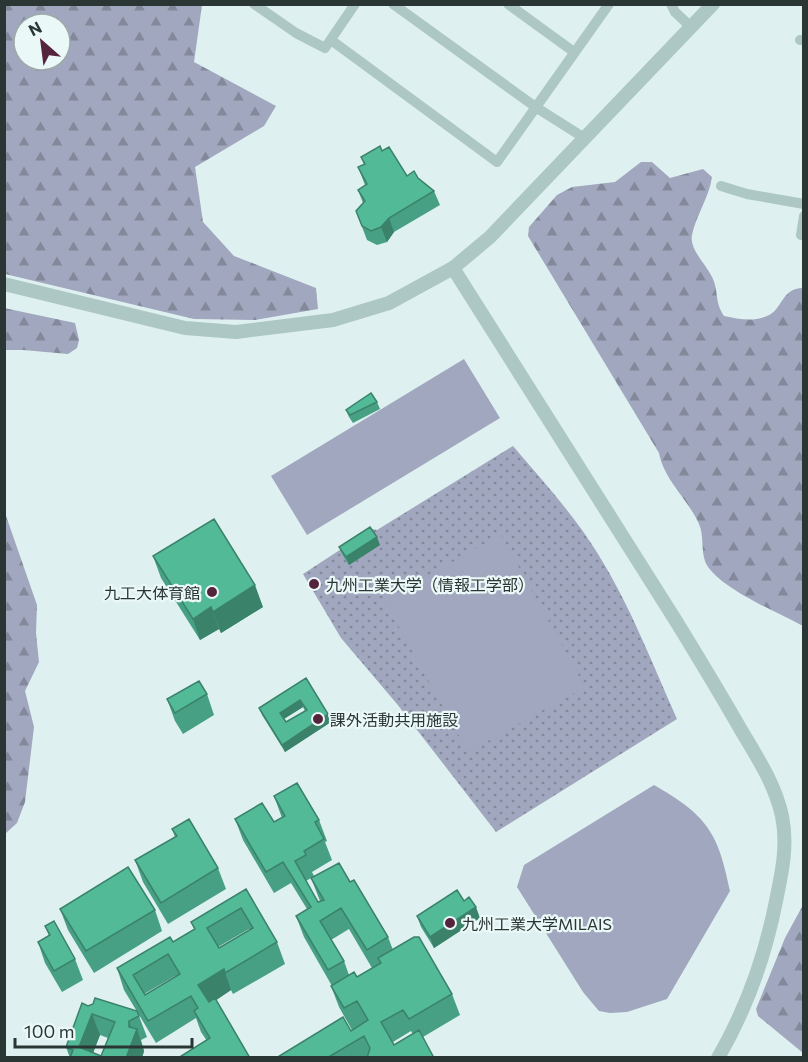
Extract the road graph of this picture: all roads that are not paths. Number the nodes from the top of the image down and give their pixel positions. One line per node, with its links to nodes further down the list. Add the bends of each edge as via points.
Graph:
1 (254, 4): 9 (street, via 325,48)
2 (355, 4): 9 (street)
3 (393, 4): 11 (street)
4 (508, 4): 10 (street)
5 (609, 4): 10 (street)
6 (671, 4): 8 (street)
7 (713, 4): 8 (street)
8 (691, 27): 12 (street)
9 (331, 40): 11 (street, via 498,162)
10 (574, 52): 11 (street)
11 (537, 108): 12 (street)
12 (586, 139): 17 (street, via 490,237)
13 (721, 186): 14 (street)
14 (804, 204)
15 (804, 216): 16 (street)
16 (801, 235)
17 (453, 267): 18 (street, via 389,303 345,317 236,332 185,328); 19 (street, via 710,676 774,791 782,816 783,869 754,986)
18 (4, 284)
19 (718, 1058)

